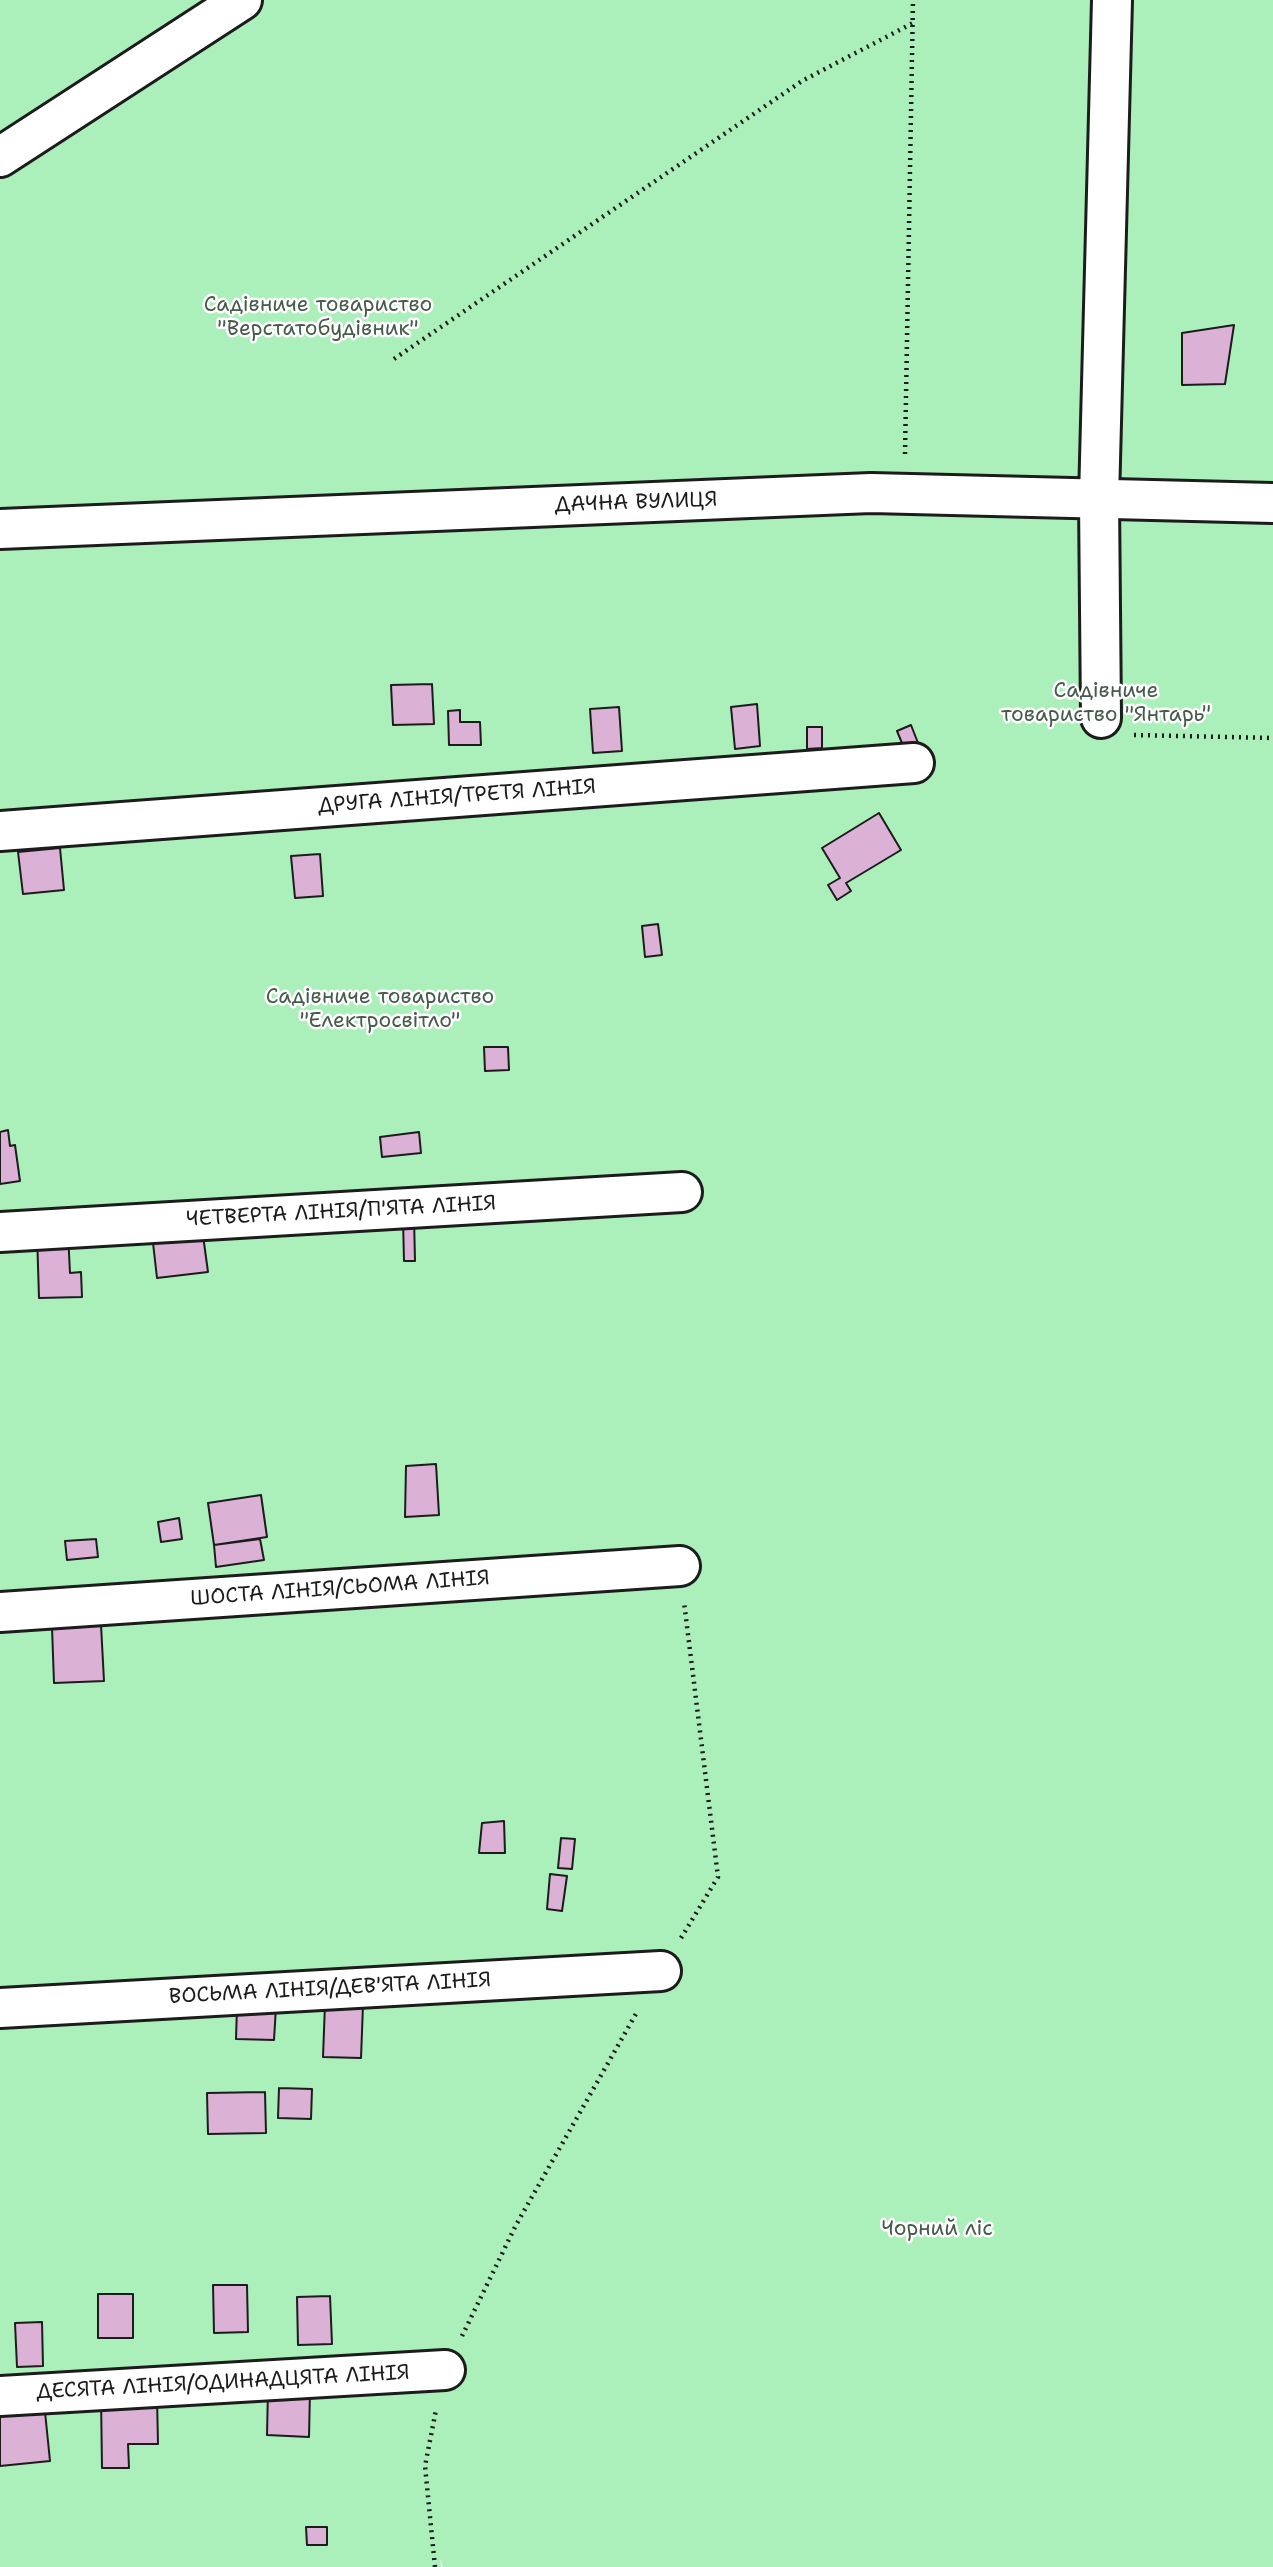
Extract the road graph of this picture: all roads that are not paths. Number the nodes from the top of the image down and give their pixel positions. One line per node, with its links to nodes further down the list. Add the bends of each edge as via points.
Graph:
1 (242, 0): 3 (street)
2 (1112, 0): 4 (street)
3 (0, 157)
4 (1099, 499): 5 (street, ДАЧНА ВУЛИЦЯ); 6 (street, ДАЧНА ВУЛИЦЯ, via 871,493); 7 (street)
5 (1273, 503)
6 (0, 529)
7 (1101, 718)
8 (914, 763): 9 (street, ДРУГА ЛІНІЯ/ТРЕТЯ ЛІНІЯ)
9 (0, 831)
10 (682, 1192): 11 (street, ЧЕТВЕРТА ЛІНІЯ/П'ЯТА ЛІНІЯ)
11 (0, 1231)
12 (680, 1566): 13 (street, ШОСТА ЛІНІЯ/СЬОМА ЛІНІЯ)
13 (0, 1612)
14 (661, 1971): 15 (street, ВОСЬМА ЛІНІЯ/ДЕВ'ЯТА ЛІНІЯ)
15 (0, 2008)
16 (445, 2370): 17 (street, ДЕСЯТА ЛІНІЯ/ОДИНАДЦЯТА ЛІНІЯ)
17 (0, 2396)

